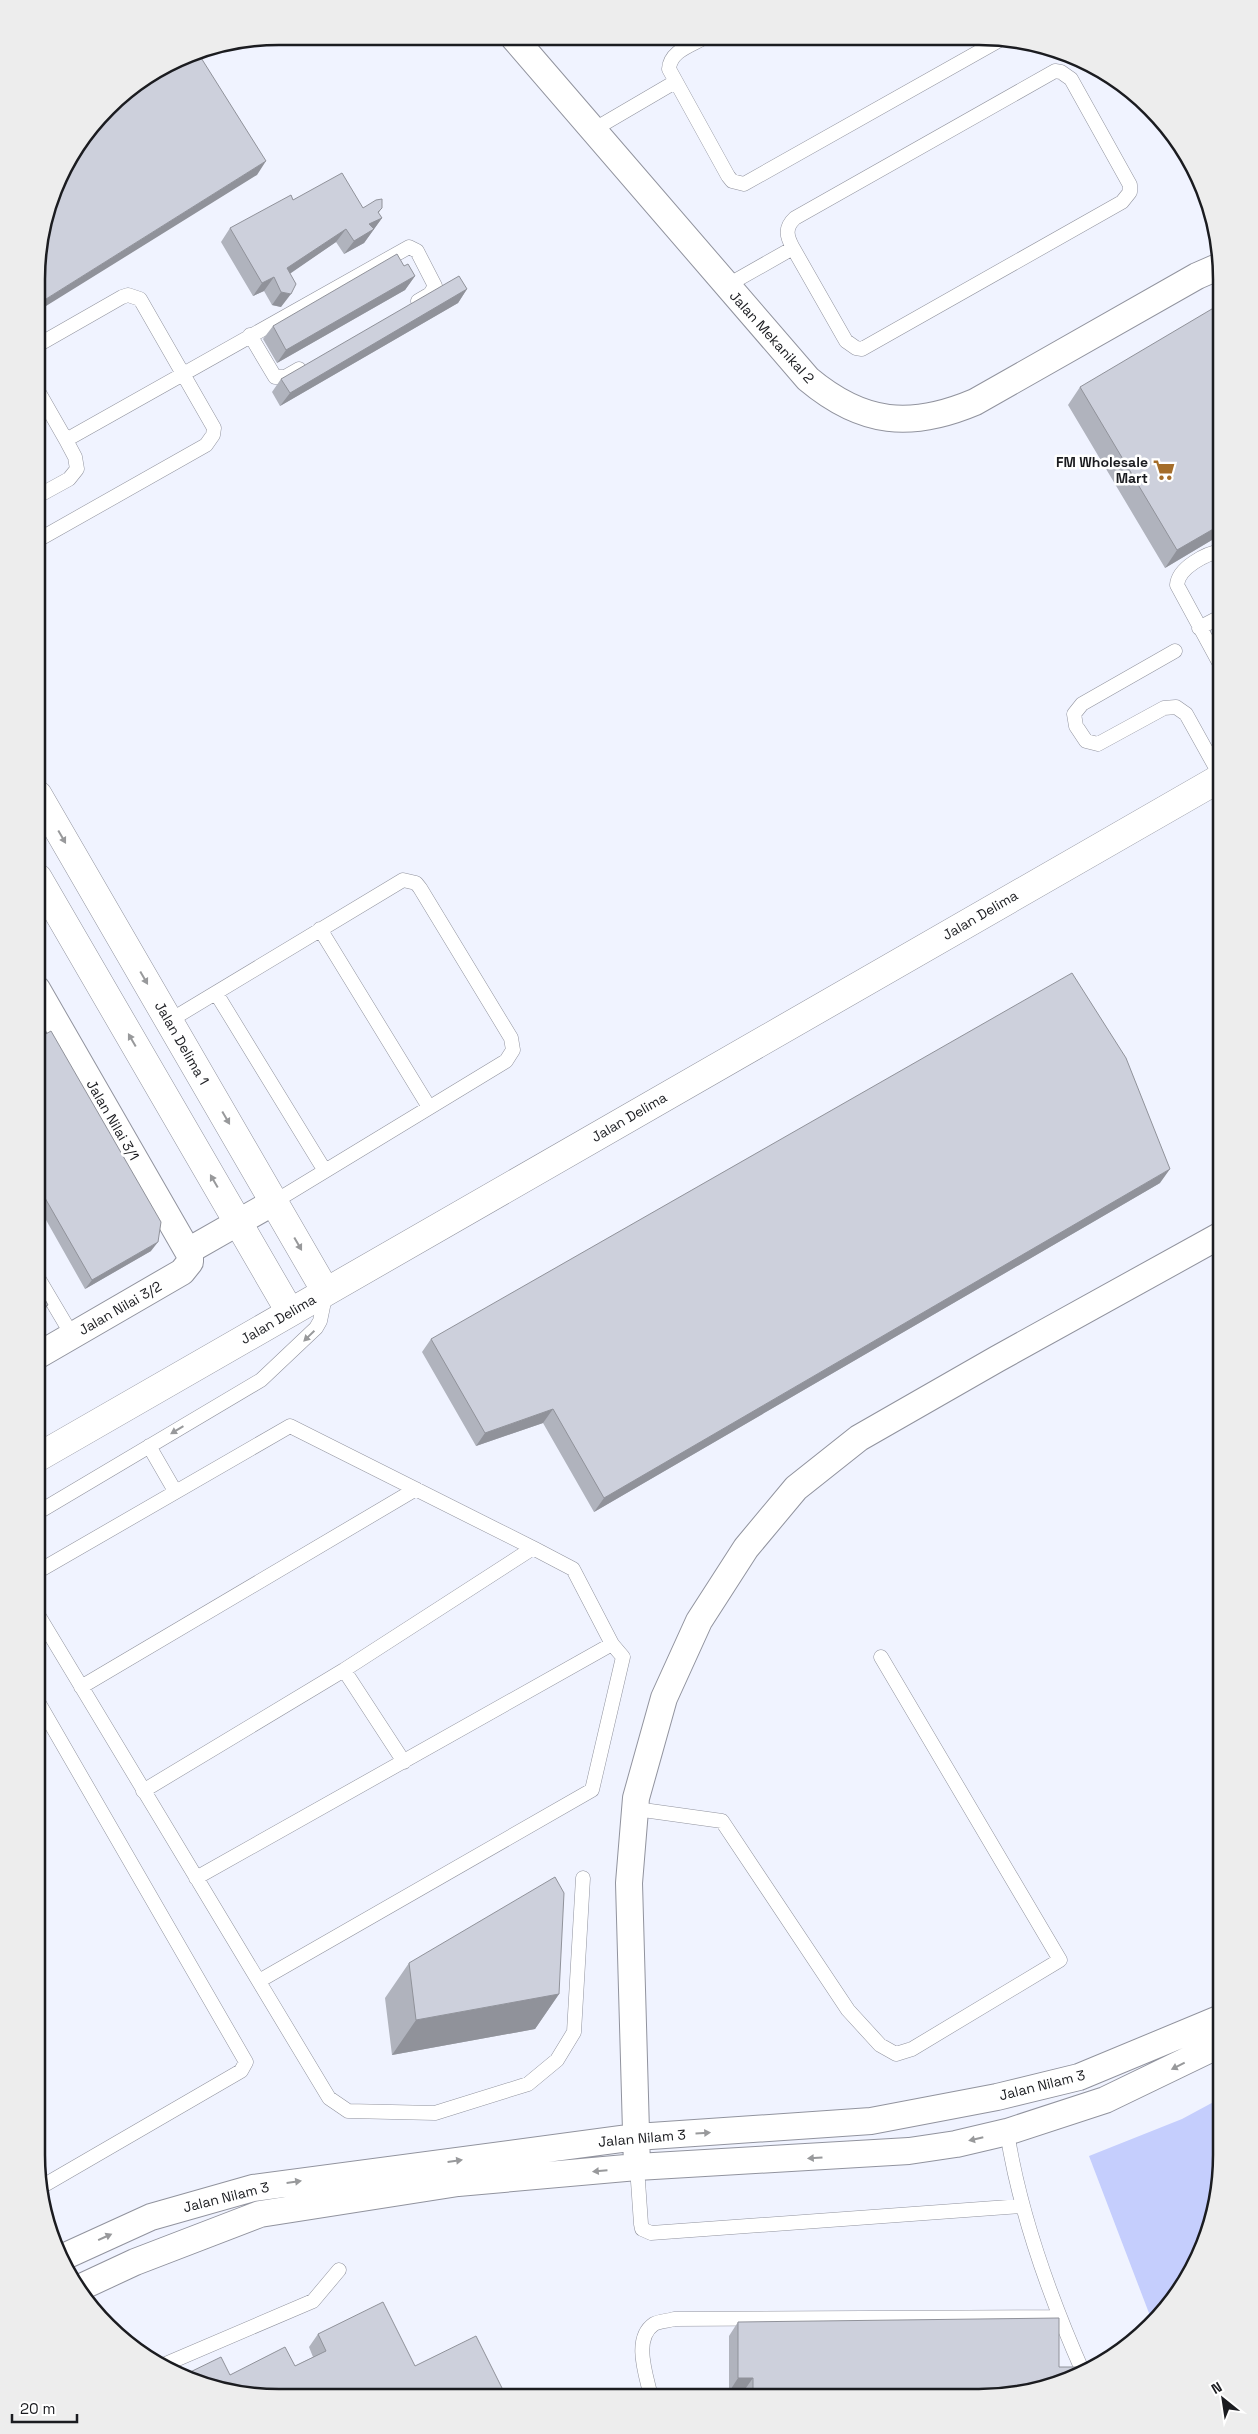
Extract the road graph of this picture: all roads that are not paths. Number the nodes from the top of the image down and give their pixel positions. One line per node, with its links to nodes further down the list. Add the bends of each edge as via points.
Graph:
1 (520, 45): 5 (street, Jalan Mekanikal 2)
2 (692, 45): 4 (lane, via 673,57 669,69)
3 (990, 46): 4 (lane, via 744,184 728,176)
4 (675, 82): 5 (lane)
5 (593, 130): 8 (street, Jalan Mekanikal 2)
6 (793, 248): 6 (lane, via 787,234 795,218 1054,71 1071,79 1130,185 1130,192 1122,202 862,348 846,341); 8 (lane)
7 (1212, 269): 8 (street, Jalan Mekanikal 2, via 975,402 947,414 917,419 872,415 825,394)
8 (726, 286)
9 (404, 309): 10 (lane, via 430,294 435,286 417,252 409,247)
10 (250, 335): 12 (lane, via 275,377 285,377); 13 (lane)
11 (45, 341): 13 (lane, via 122,297 134,296 144,303)
12 (310, 362)
13 (184, 373): 15 (lane); 17 (lane, via 212,422 210,440)
14 (45, 404): 15 (lane)
15 (66, 440): 16 (lane, via 77,462 74,474)
16 (45, 492)
17 (45, 536)
18 (1213, 554): 20 (lane, via 1185,569 1177,578 1178,591)
19 (1213, 621): 20 (lane)
20 (1200, 628): 22 (lane)
21 (1175, 651): 23 (lane, via 1082,704 1074,714 1076,726 1086,741 1098,744 1164,708 1176,707 1186,714)
22 (1213, 652)
23 (1213, 763)
24 (1213, 782): 38 (street, Jalan Delima)
25 (45, 807): 30 (street, Jalan Delima 1, one-way to 30)
26 (45, 890): 34 (street, one-way to 26)
27 (320, 929): 28 (lane); 31 (lane); 31 (lane, via 398,882 410,880 420,888 513,1044 506,1061)
28 (216, 993): 30 (lane); 32 (lane)
29 (45, 1012): 36 (street, Jalan Nilai 3/1)
30 (169, 1021): 33 (street, Jalan Delima 1, one-way to 33)
31 (429, 1108): 32 (lane)
32 (325, 1171): 33 (lane)
33 (274, 1202): 34 (street); 38 (street, Jalan Delima 1, one-way to 38)
34 (238, 1223): 36 (street); 39 (street)
35 (1213, 1240): 57 (street, via 858,1438 796,1488 746,1548 699,1620 664,1698 636,1798)
36 (188, 1251): 40 (street, Jalan Nilai 3/2, via 190,1262 182,1272)
37 (45, 1289): 40 (lane)
38 (326, 1292): 39 (street, Jalan Delima); 42 (lane, one-way to 42, via 316,1328 264,1378)
39 (290, 1312): 43 (street, Jalan Delima)
40 (72, 1335): 41 (street, Jalan Nilai 3/2)
41 (45, 1351)
42 (149, 1446): 45 (lane); 46 (lane)
43 (45, 1453)
44 (416, 1489): 45 (lane, via 290,1426); 47 (lane); 53 (lane)
45 (175, 1491): 48 (lane)
46 (45, 1508)
47 (534, 1548): 50 (lane, via 573,1569); 52 (lane)
48 (45, 1567)
49 (45, 1626): 53 (lane)
50 (612, 1644): 55 (lane); 60 (lane, via 622,1653 622,1660 589,1793)
51 (881, 1657): 57 (lane, via 1060,1960 912,2049 896,2054 880,2045 848,2010 722,1821)
52 (344, 1670): 55 (lane); 56 (lane)
53 (81, 1687): 56 (lane)
54 (45, 1714): 66 (lane, via 246,2062 241,2071)
55 (404, 1762): 58 (lane)
56 (143, 1791): 58 (lane)
57 (636, 1809): 64 (street, via 629,1883)
58 (196, 1878): 60 (lane)
59 (583, 1878): 60 (lane, via 574,2032 556,2060 528,2084 436,2113 348,2111 328,2098)
60 (259, 1981)
61 (1213, 2021): 64 (street, Jalan Nilam 3, one-way to 61, via 871,2121 997,2096 1079,2077)
62 (1213, 2048): 63 (street, Jalan Nilam 3, one-way to 63, via 1105,2100)
63 (1007, 2132): 65 (street, Jalan Nilam 3, one-way to 65, via 909,2151); 67 (lane, via 1014,2180)
64 (636, 2137): 65 (street); 68 (street, Jalan Nilam 3, one-way to 64, via 151,2218 253,2188)
65 (637, 2167): 67 (lane, via 642,2229 651,2233); 70 (street, Jalan Nilam 3, one-way to 70, via 458,2184 260,2214)
66 (47, 2184)
67 (1022, 2206): 71 (lane)
68 (68, 2256)
69 (339, 2270): 72 (lane, via 313,2300)
70 (84, 2285)
71 (1058, 2316): 73 (lane); 74 (lane, via 674,2319 654,2324 644,2335 642,2352)
72 (170, 2362)
73 (1080, 2366)
74 (649, 2389)

